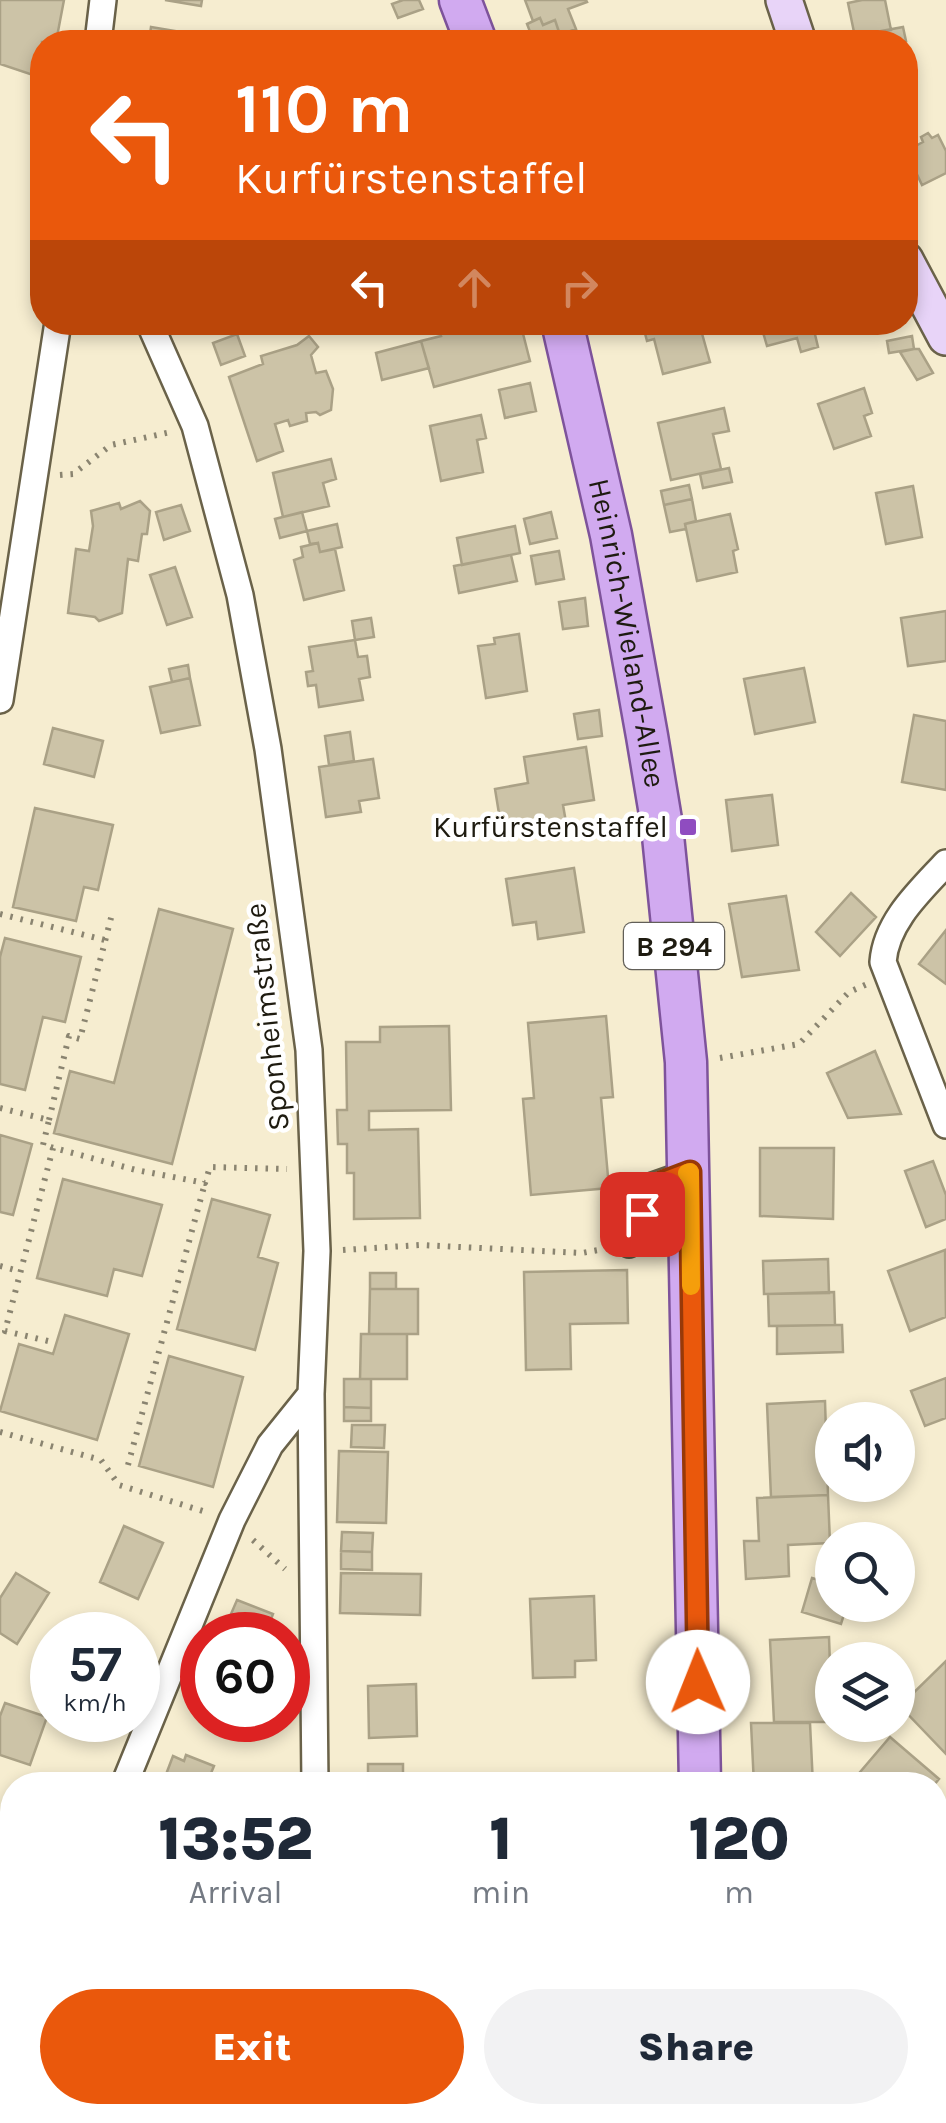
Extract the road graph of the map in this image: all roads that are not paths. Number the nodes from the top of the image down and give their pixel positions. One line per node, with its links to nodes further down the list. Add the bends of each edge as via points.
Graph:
1 (104, 0): 4 (street)
2 (460, 0): 5 (main road)
3 (784, 0): 6 (street)
4 (100, 30)
5 (471, 30)
6 (794, 30)
7 (918, 284): 11 (street)
8 (56, 335): 12 (street)
9 (155, 335): 17 (street, Sponheimstraße, via 195,426 240,595 268,749 309,1050 316,1251)
10 (565, 335): 15 (main road, Heinrich-Wieland-Allee / B 294, via 608,518 662,826)
11 (946, 337)
12 (0, 700)
13 (946, 863): 14 (street, via 884,943 886,975)
14 (946, 1125)
15 (690, 1172): 16 (street, via 653,1186); 20 (main road, Heinrich-Wieland-Allee / B 294)
16 (628, 1244)
17 (311, 1394): 18 (street, via 270,1445 232,1520); 19 (street, Sponheimstraße)
18 (129, 1772)
19 (315, 1772)
20 (700, 1772)

